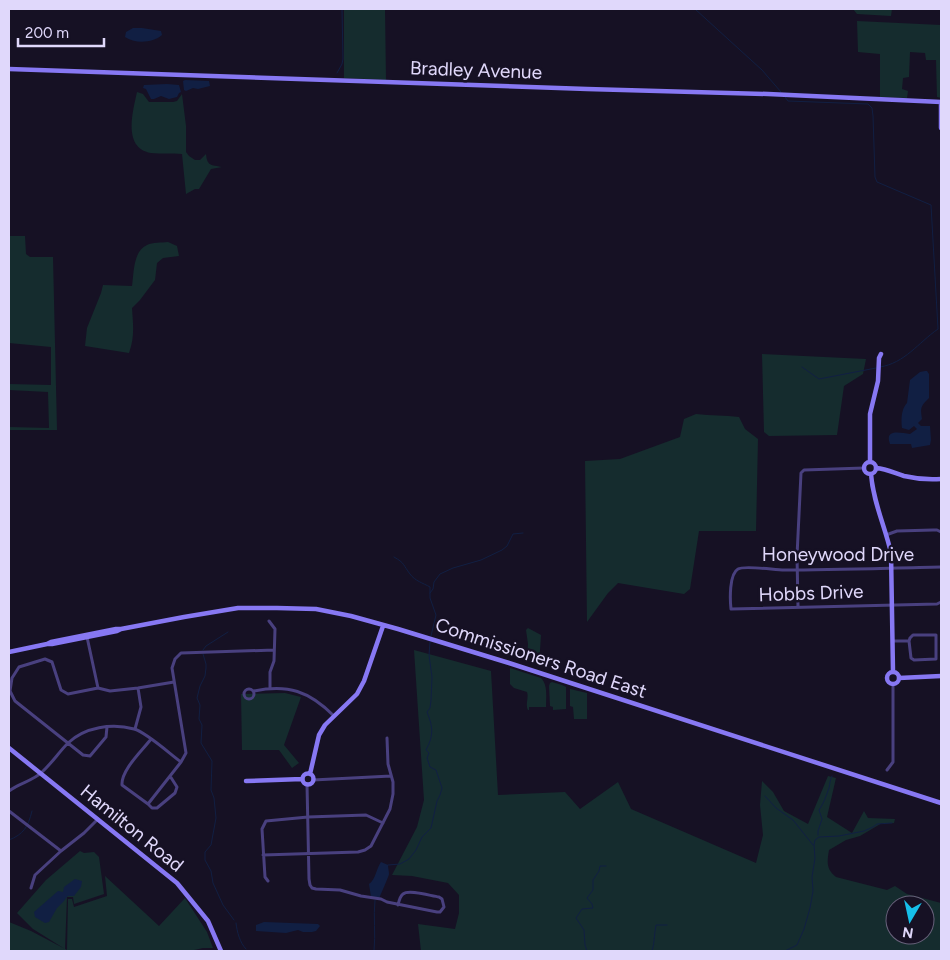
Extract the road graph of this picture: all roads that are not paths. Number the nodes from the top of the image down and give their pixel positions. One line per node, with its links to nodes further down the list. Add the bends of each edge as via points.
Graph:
1 (9, 68): 2 (main road, Bradley Avenue)
2 (941, 102): 3 (main road)
3 (941, 128)
4 (881, 354): 5 (main road, via 870,414)
5 (870, 462): 6 (main road); 7 (main road)
6 (864, 468): 8 (main road); 14 (street, via 804,470 801,474)
7 (876, 468): 8 (main road); 9 (main road, via 916,479)
8 (871, 474): 11 (main road, via 873,494)
9 (941, 479)
10 (941, 532): 11 (street, via 897,531)
11 (886, 535): 13 (main road)
12 (941, 567): 13 (street, Honeywood Drive)
13 (891, 568): 14 (street, Honeywood Drive); 16 (main road)
14 (798, 570): 17 (street); 18 (street, Honeywood Drive, via 743,567 736,570 730,593)
15 (941, 602): 16 (street, Hobbs Drive)
16 (892, 604): 17 (street, Hobbs Drive); 23 (main road)
17 (798, 607): 18 (street, Hobbs Drive)
18 (731, 609)
19 (269, 621): 26 (street, via 275,629)
20 (383, 626): 21 (main road, Commissioners Road East, via 316,609 238,608); 37 (main road, via 357,694); 55 (main road, Commissioners Road East, via 509,663)
21 (121, 629): 22 (main road, Commissioners Road East); 25 (main road, Commissioners Road East)
22 (87, 637): 25 (main road, Commissioners Road East); 33 (street)
23 (893, 641): 24 (street); 28 (main road)
24 (909, 641): 24 (street, via 913,635 936,635 936,659 914,660)
25 (47, 644): 27 (main road, Commissioners Road East)
26 (274, 650): 31 (street, via 181,653 172,668); 35 (street)
27 (9, 652)
28 (893, 672): 30 (main road); 32 (main road, via 887,678)
29 (941, 676): 30 (main road)
30 (899, 678): 32 (main road)
31 (174, 682): 34 (street); 44 (street, via 186,746)
32 (893, 684): 45 (street, via 893,762)
33 (98, 688): 34 (street, via 110,691); 42 (street, via 68,694 61,690 52,662 45,659 19,667 12,678 10,691 15,700)
34 (138, 688): 39 (street, via 141,707)
35 (270, 688): 36 (street); 37 (street, via 308,695)
36 (254, 691)
37 (334, 716): 47 (main road, via 319,736)
38 (107, 727): 39 (street); 42 (street, via 83,732); 42 (street, via 106,737 90,756 83,756)
39 (135, 729): 41 (street)
40 (387, 738): 49 (street)
41 (151, 739): 44 (street); 56 (street, via 122,779 122,785)
42 (68, 743): 46 (street)
43 (9, 748): 46 (main road, Hamilton Road)
44 (181, 762): 48 (street)
45 (887, 770)
46 (41, 774): 54 (street); 59 (main road, Hamilton Road)
47 (310, 774): 50 (main road); 51 (main road)
48 (170, 776): 56 (street); 56 (street, via 177,787 175,793 157,808)
49 (391, 776): 51 (street); 60 (street, via 393,794)
50 (302, 779): 52 (main road); 53 (main road)
51 (313, 780): 53 (main road)
52 (246, 781)
53 (307, 784): 58 (street)
54 (9, 791)
55 (941, 803)
56 (148, 804)
57 (9, 811): 61 (street)
58 (308, 818): 60 (street, via 366,815); 62 (street); 63 (street, via 266,821 262,829)
59 (98, 819): 61 (street); 67 (main road, Hamilton Road, via 177,883 208,921)
60 (383, 823): 62 (street, via 366,850)
61 (60, 851): 65 (street, via 35,875)
62 (310, 854): 63 (street); 66 (street, via 312,888 340,890)
63 (264, 855): 64 (street)
64 (268, 881)
65 (31, 888)
66 (398, 905): 66 (street, via 437,912 444,906 439,897 410,892 401,895)
67 (220, 949)

